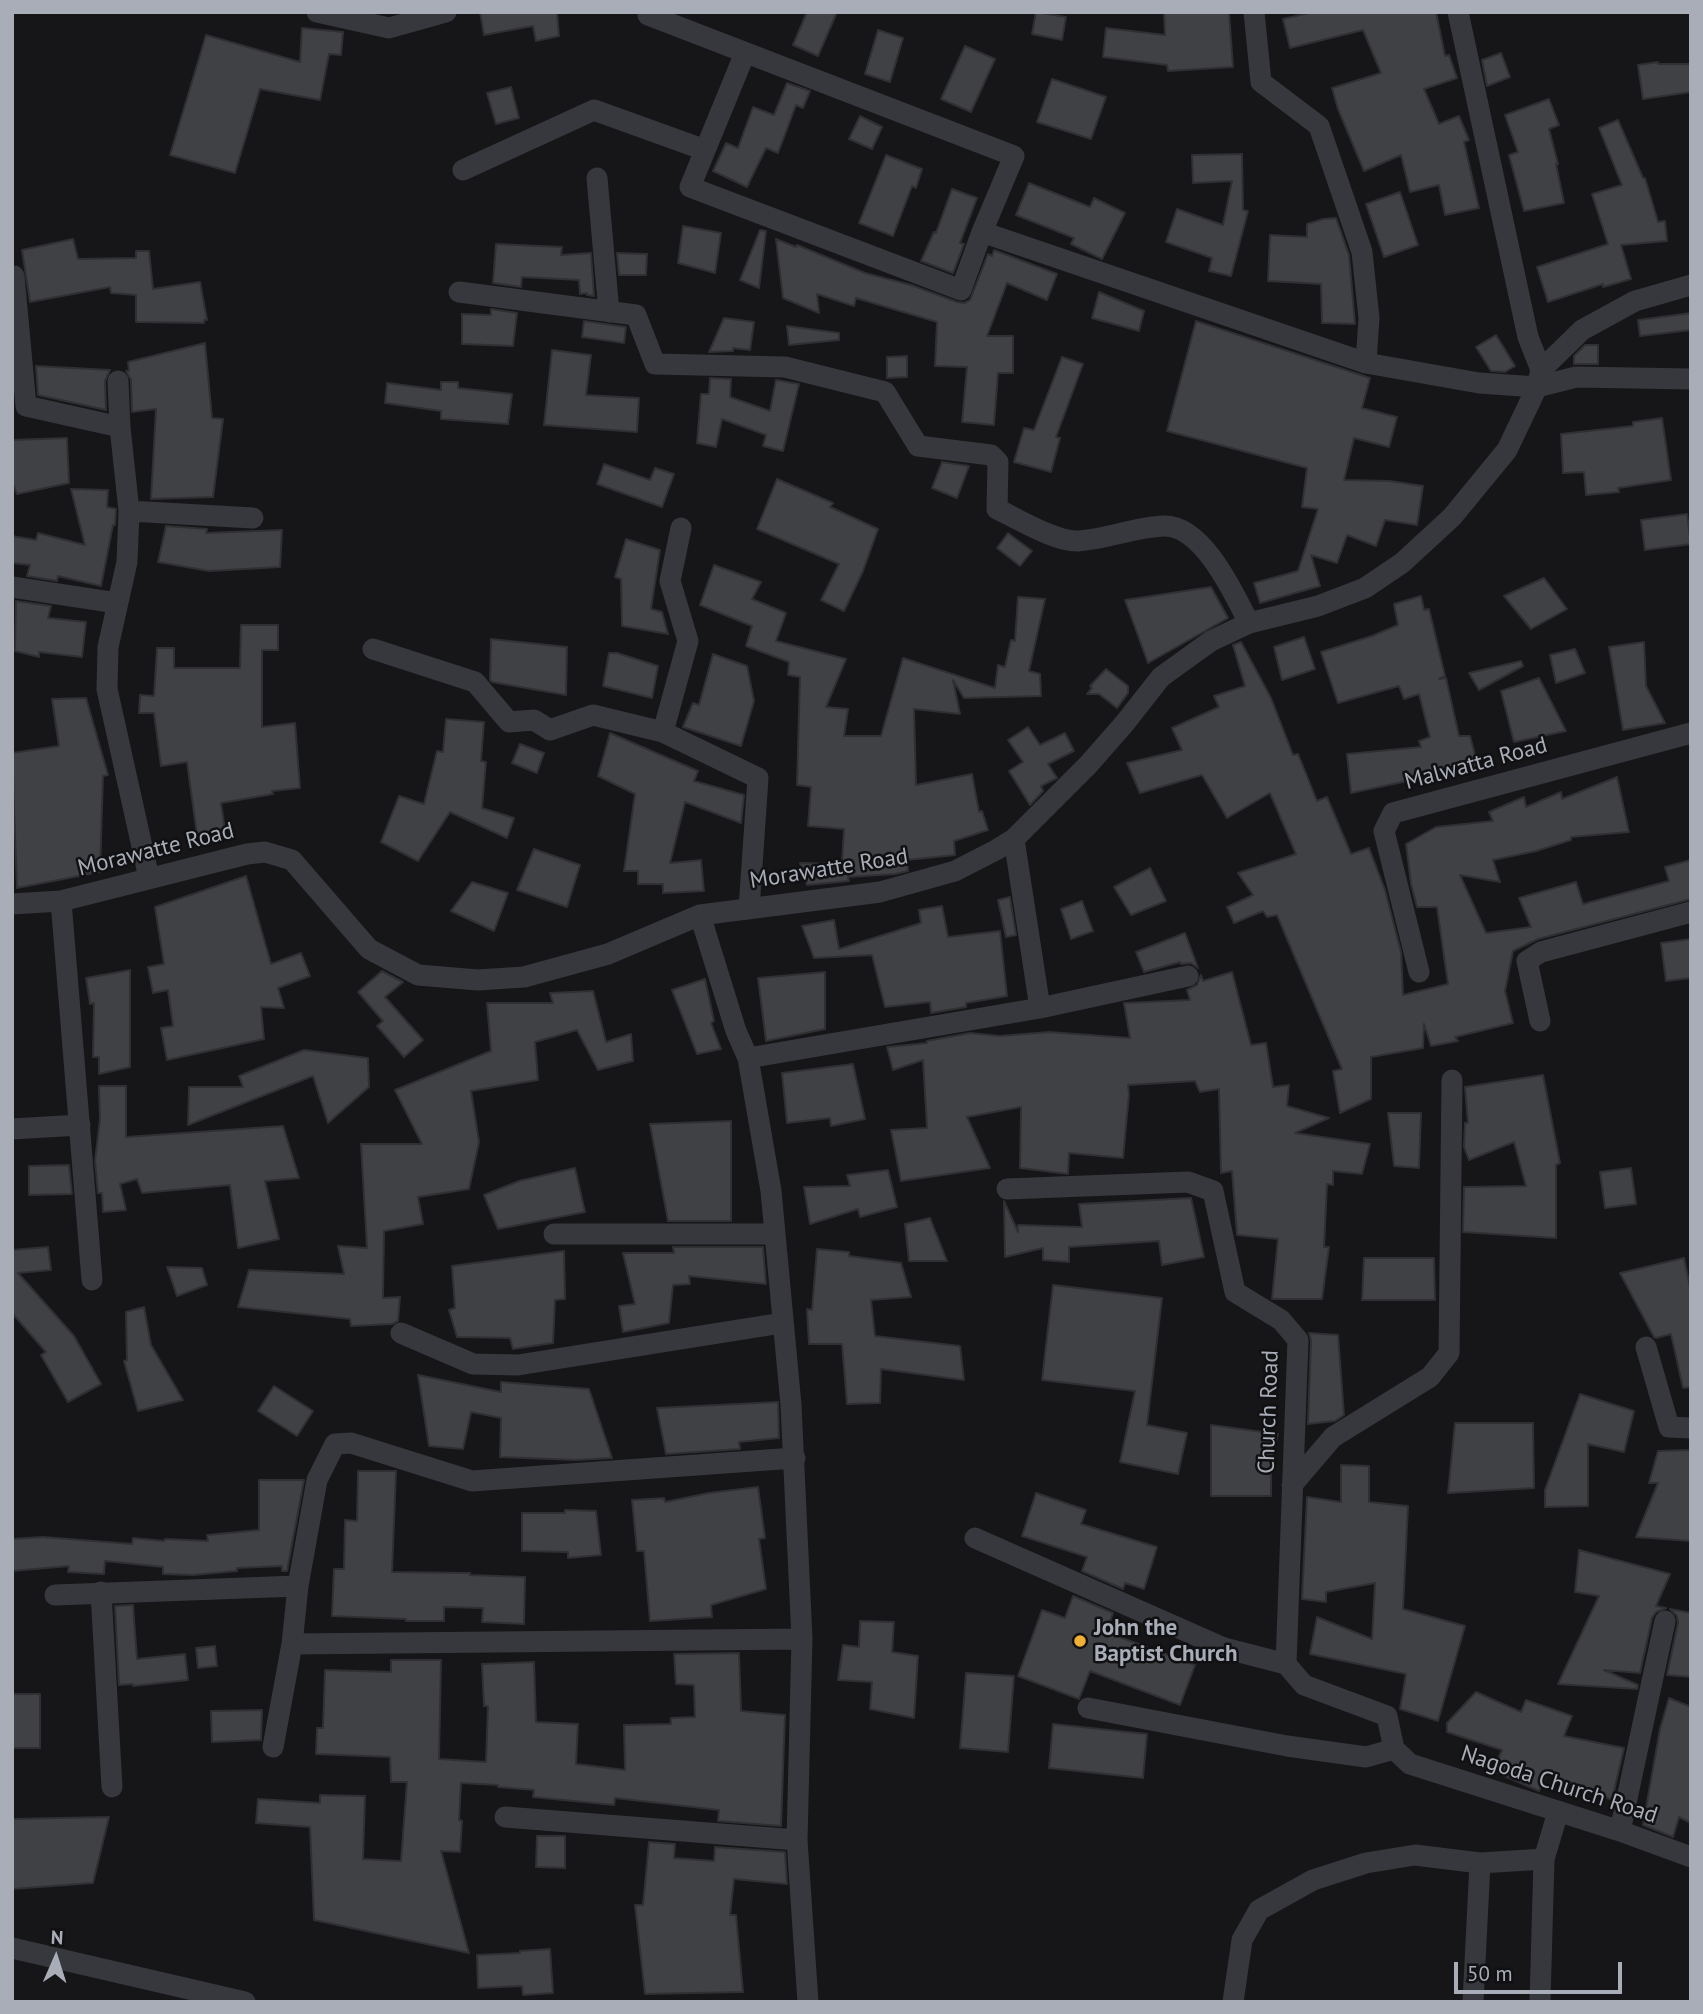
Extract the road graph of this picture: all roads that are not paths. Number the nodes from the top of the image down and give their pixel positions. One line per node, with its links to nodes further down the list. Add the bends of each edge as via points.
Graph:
1 (317, 12): 2 (street, via 389,28)
2 (446, 12)
3 (1254, 12): 15 (street, via 1261,82 1319,126 1362,252 1369,318)
4 (1458, 12): 16 (street)
5 (648, 15): 6 (street)
6 (746, 53): 7 (street); 10 (street, via 1014,156)
7 (705, 150): 8 (street, via 594,110); 10 (street, via 690,187 961,290)
8 (463, 170)
9 (597, 178): 14 (street)
10 (982, 232): 15 (street)
11 (14, 276): 19 (street, via 26,406)
12 (1691, 285): 16 (street, Morawatte Road, via 1635,301 1582,330)
13 (459, 292): 14 (street)
14 (609, 312): 25 (street, via 636,315 654,364 785,367 885,392 918,446 991,455 998,462 997,509 1055,536 1076,541 1166,526 1178,530 1197,540 1224,574)
15 (1366, 363): 16 (street, via 1479,383)
16 (1539, 378): 17 (street); 25 (street, Morawatte Road, via 1507,450 1452,517 1402,562 1353,593)
17 (1691, 379)
18 (118, 381): 19 (street)
19 (120, 427): 20 (street)
20 (129, 511): 21 (street); 24 (street, via 127,562)
21 (253, 517)
22 (681, 528): 27 (street, via 670,581 688,641)
23 (12, 587): 24 (street)
24 (117, 603): 30 (street, via 108,647 107,689)
25 (1250, 623): 29 (street, Morawatte Road, via 1211,641 1161,677 1088,765)
26 (373, 649): 27 (street, via 475,682 509,722 534,720 550,730 593,715)
27 (663, 732): 33 (street, via 758,778)
28 (1691, 733): 36 (street, Malwatta Road, via 1393,813 1384,831)
29 (1014, 839): 33 (street, Morawatte Road, via 955,871 880,892); 38 (street)
30 (149, 878): 31 (street, Morawatte Road); 35 (street, Morawatte Road, via 247,853 265,852 292,860 369,949 418,975 478,980 524,977 608,954)
31 (61, 901): 32 (street, Morawatte Road); 42 (street)
32 (12, 904)
33 (748, 909): 35 (street, Morawatte Road)
34 (1691, 912): 39 (street, via 1541,952 1527,961)
35 (700, 915): 40 (street)
36 (1419, 972)
37 (1188, 976): 38 (street)
38 (1040, 1008): 40 (street)
39 (1540, 1021)
40 (748, 1058): 46 (street, via 771,1191)
41 (1452, 1080): 53 (street, via 1449,1353 1430,1377 1333,1437)
42 (80, 1125): 43 (street); 47 (street)
43 (12, 1129)
44 (1007, 1189): 53 (street, Church Road, via 1188,1181 1213,1191 1235,1293 1281,1320 1298,1340)
45 (554, 1234): 46 (street)
46 (773, 1234): 48 (street)
47 (92, 1280)
48 (782, 1323): 49 (street, via 518,1364 473,1364); 52 (street)
49 (401, 1334)
50 (1646, 1347): 51 (street, via 1669,1427)
51 (1691, 1428)
52 (795, 1458): 55 (street, via 472,1481 351,1443 335,1444 317,1480); 59 (street)
53 (1292, 1485): 61 (street, Church Road)
54 (975, 1538): 61 (street, via 1224,1647)
55 (298, 1586): 56 (street); 60 (street)
56 (101, 1592): 57 (street); 65 (street)
57 (55, 1595)
58 (1665, 1621): 68 (street)
59 (802, 1639): 60 (street); 69 (street)
60 (292, 1644): 63 (street)
61 (1286, 1664): 64 (street, via 1304,1685 1387,1716)
62 (1088, 1708): 64 (street, via 1366,1757)
63 (273, 1747)
64 (1394, 1749): 66 (street, Nagoda Church Road, via 1410,1763)
65 (112, 1787)
66 (1558, 1812): 68 (street, Nagoda Church Road); 71 (street)
67 (505, 1817): 69 (street)
68 (1620, 1831): 70 (street, Nagoda Church Road)
69 (797, 1840): 75 (street)
70 (1691, 1857)
71 (1544, 1859): 72 (street); 78 (street)
72 (1480, 1863): 76 (street, via 1415,1855 1366,1863 1313,1880 1259,1910 1242,1940); 77 (street)
73 (12, 1948): 74 (street)
74 (245, 2002)
75 (808, 2002)
76 (1233, 2002)
77 (1473, 2002)
78 (1540, 2002)

